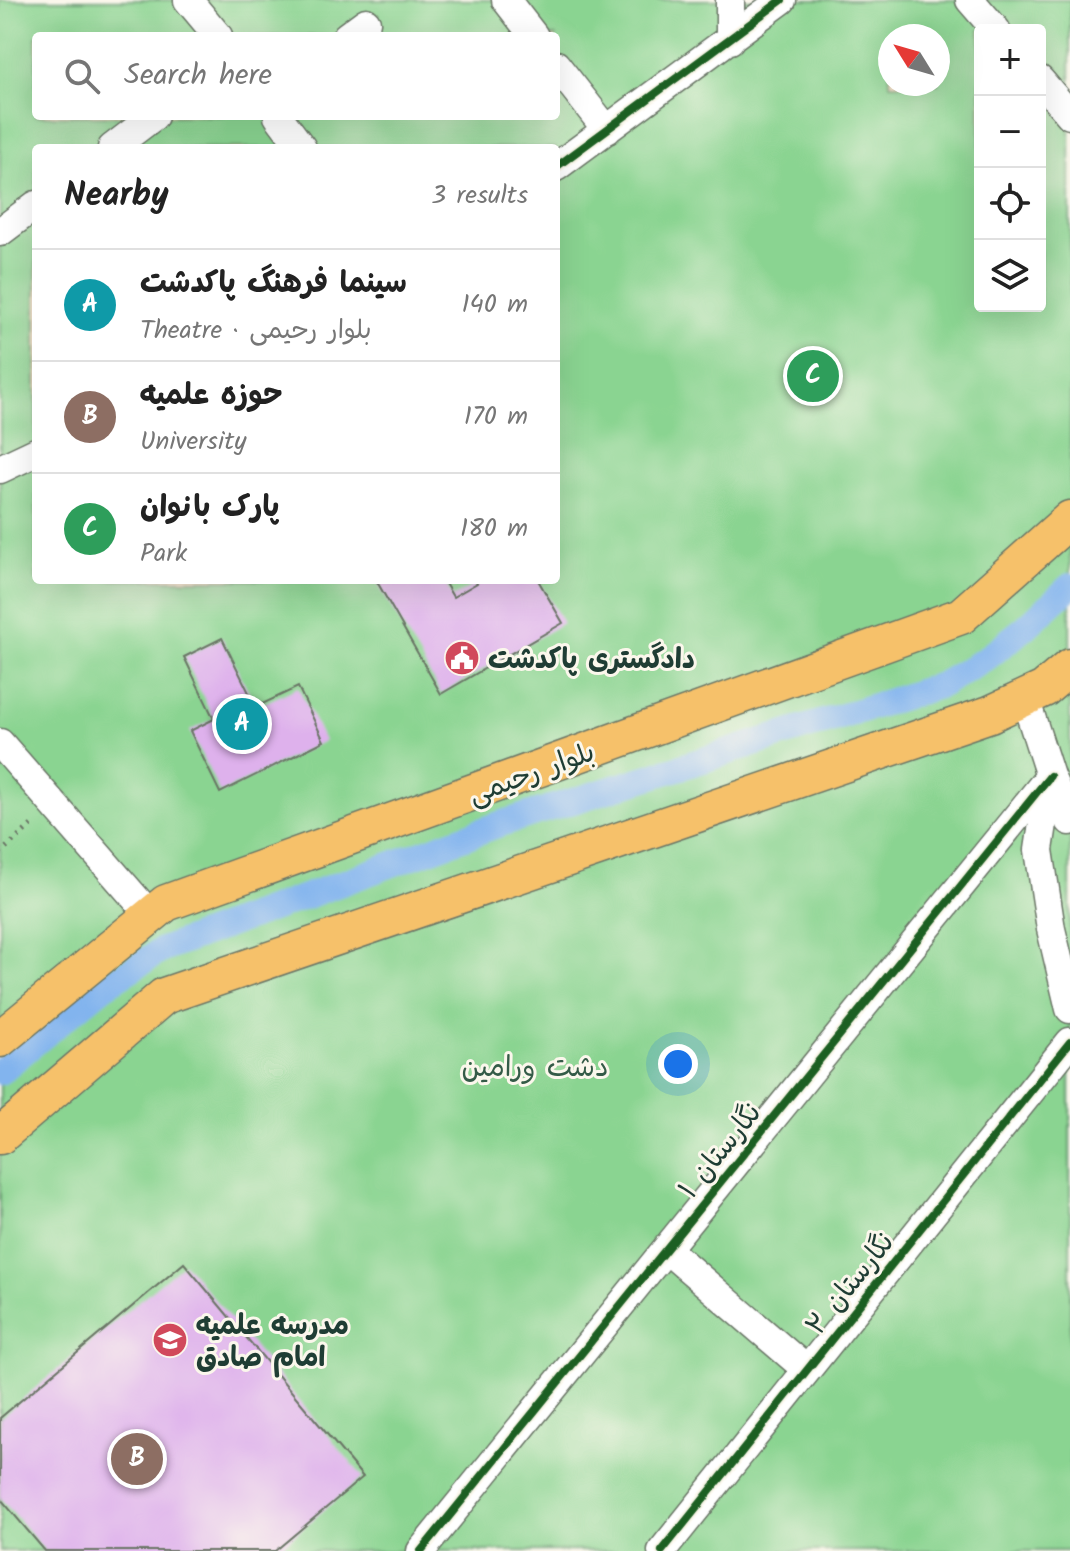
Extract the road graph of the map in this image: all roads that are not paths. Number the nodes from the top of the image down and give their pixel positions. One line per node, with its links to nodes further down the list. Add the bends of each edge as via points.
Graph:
1 (188, 0): 7 (street)
2 (506, 0): 8 (street)
3 (730, 0): 9 (street)
4 (782, 0): 9 (street)
5 (970, 0): 6 (street)
6 (991, 24)
7 (215, 32)
8 (531, 32)
9 (730, 40): 15 (street)
10 (560, 70): 15 (street)
11 (1046, 87): 12 (street)
12 (1070, 115)
13 (149, 120): 16 (street)
14 (281, 120): 17 (street)
15 (607, 130): 18 (street)
16 (117, 144)
17 (299, 144)
18 (560, 164)
19 (32, 208): 20 (street)
20 (0, 232)
21 (32, 454): 22 (street)
22 (0, 469)
23 (1070, 519): 28 (main road, بلوار رحیمی, via 961,616 166,903)
24 (1052, 686): 26 (street); 32 (main road, via 990,714 164,996)
25 (0, 743): 28 (street)
26 (1050, 776): 27 (street); 29 (street, via 1039,850); 33 (street, نگارستان ۱)
27 (1070, 821)
28 (151, 916): 30 (main road, بلوار رحیمی)
29 (1070, 1009)
30 (0, 1039)
31 (1070, 1042): 34 (street, نگارستان ۲)
32 (0, 1136)
33 (666, 1249): 34 (street); 35 (street, نگارستان ۱)
34 (807, 1370): 36 (street, نگارستان ۲)
35 (421, 1551)
36 (662, 1551)

